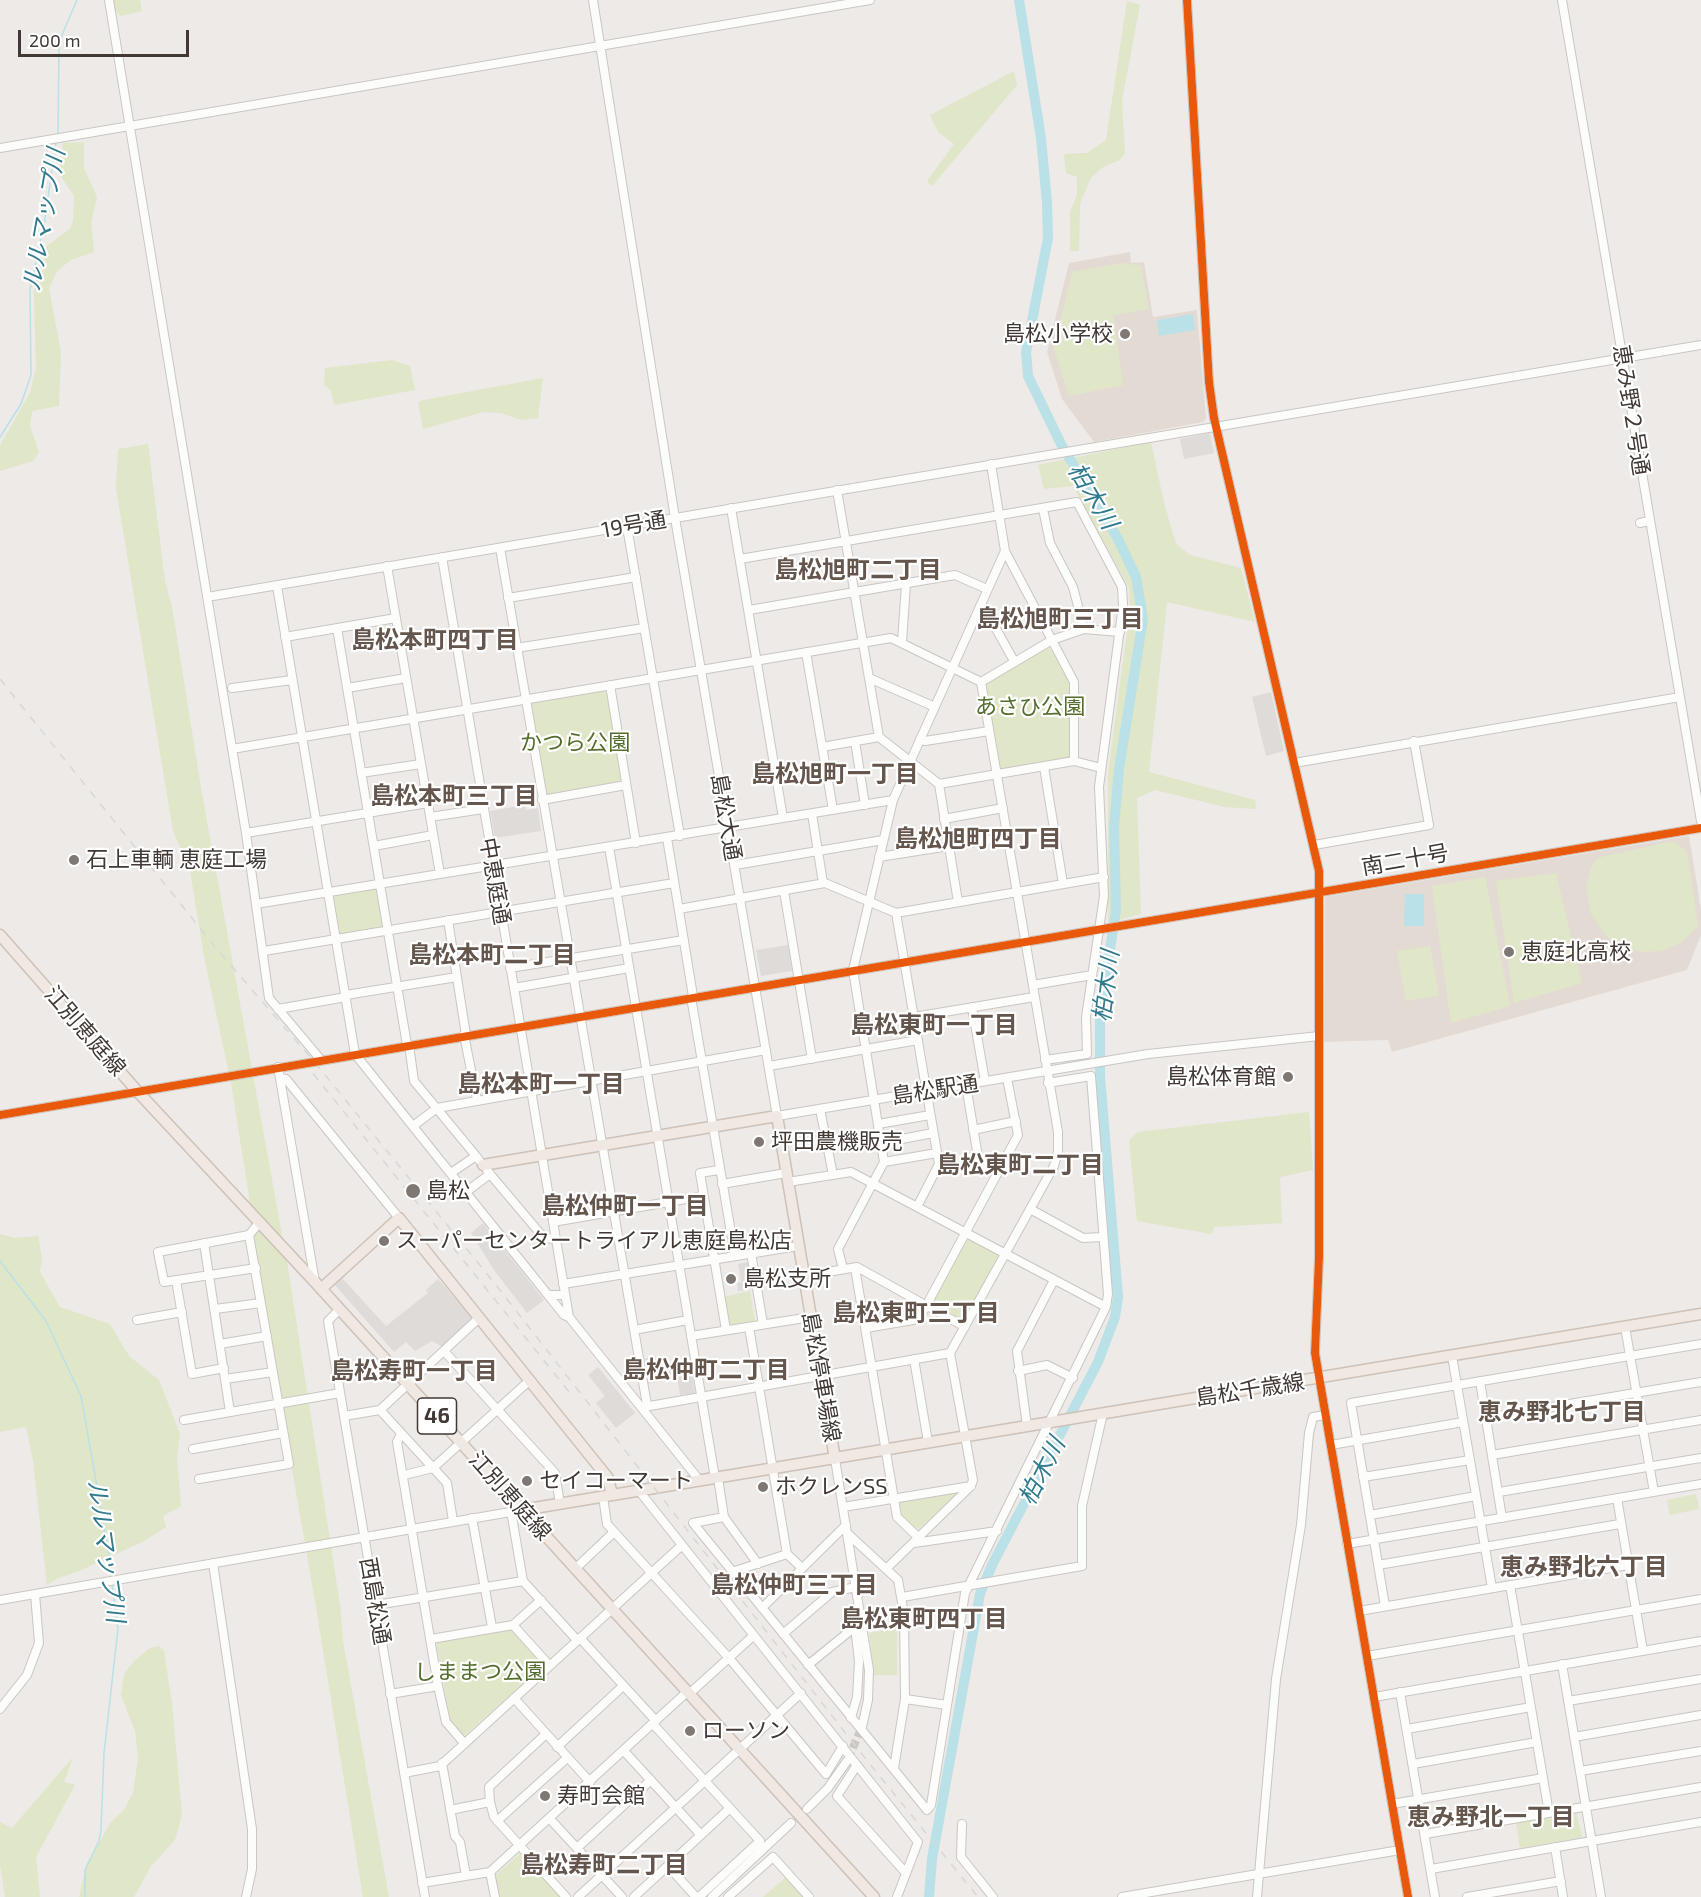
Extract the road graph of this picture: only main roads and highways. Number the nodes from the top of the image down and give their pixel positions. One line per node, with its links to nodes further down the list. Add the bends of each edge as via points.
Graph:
1 (0, 935): 3 (main road, 江別恵庭線 / 46, via 138,1092)
2 (483, 1165): 5 (main road, 島松停車場線, via 777,1116)
3 (318, 1286): 6 (main road, via 399,1218 608,1478); 7 (main road, 江別恵庭線 / 46, via 462,1443)
4 (1701, 1314): 5 (main road, 島松千歳線)
5 (835, 1459): 6 (main road, 島松停車場線)
6 (607, 1496): 7 (main road, 島松停車場線)
7 (517, 1511): 8 (main road, 江別恵庭線 / 46, via 612,1608)
8 (874, 1897)

